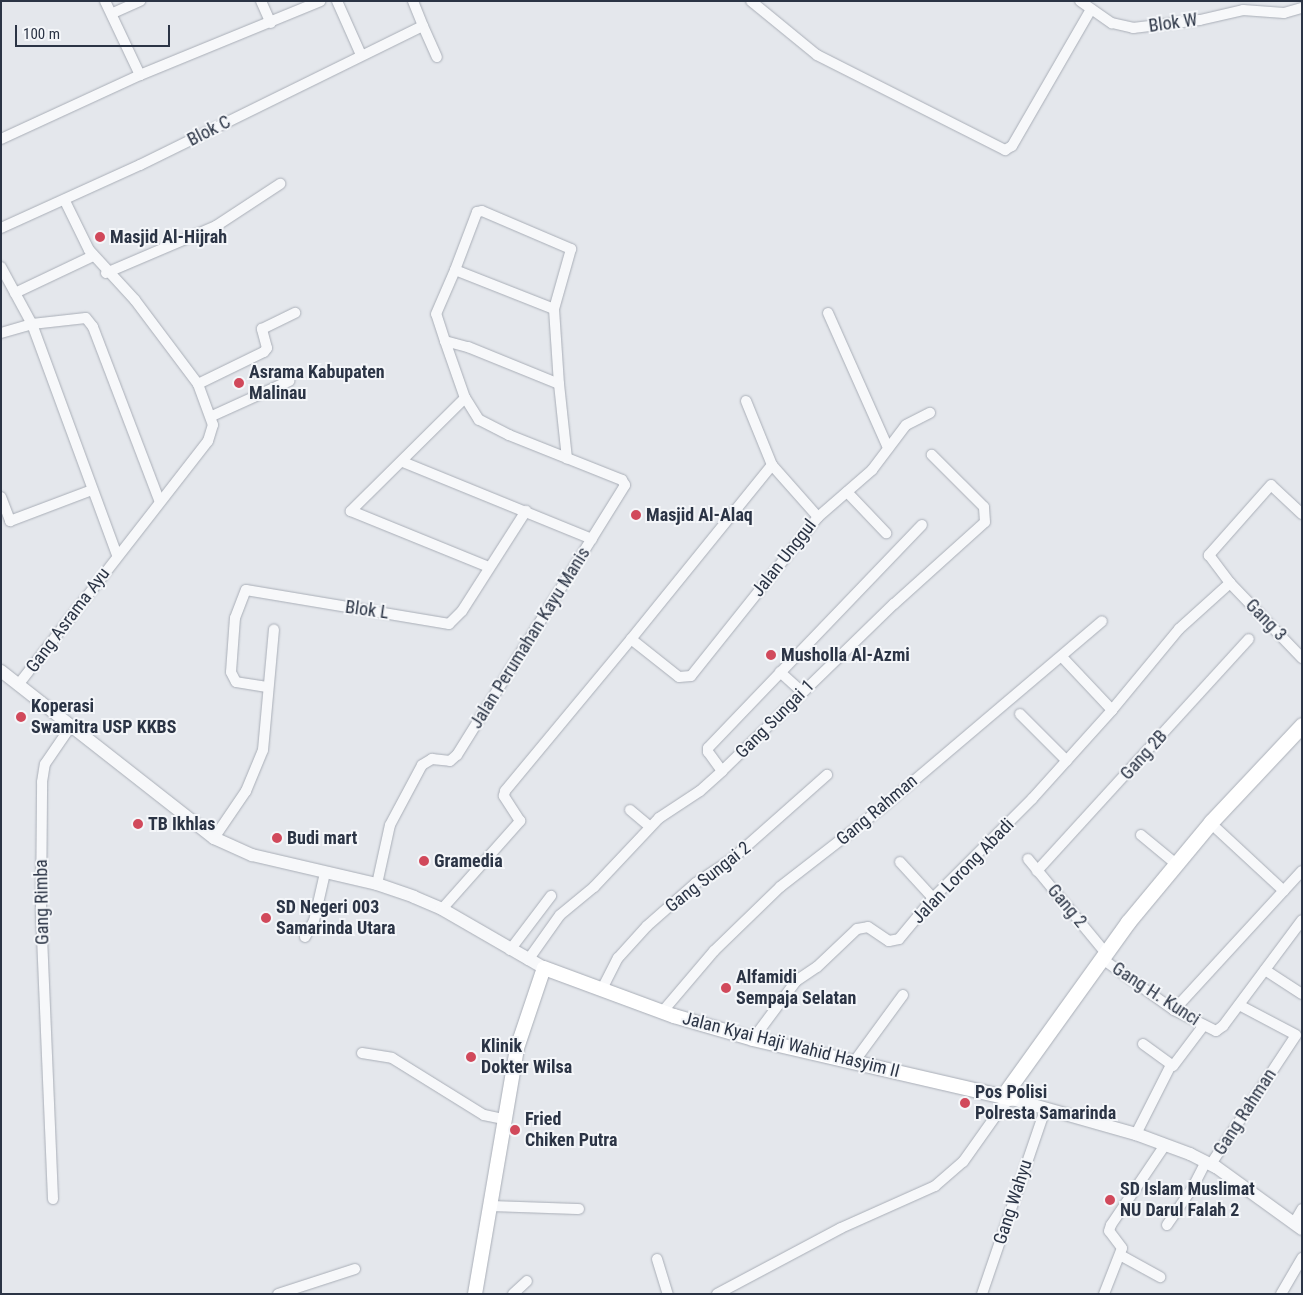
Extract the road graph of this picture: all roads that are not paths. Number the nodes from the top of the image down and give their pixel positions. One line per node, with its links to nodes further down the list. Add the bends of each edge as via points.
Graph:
1 (105, 1): 11 (street)
2 (140, 1): 11 (street)
3 (261, 1): 12 (street)
4 (320, 1): 12 (street)
5 (337, 1): 14 (street)
6 (413, 1): 13 (street)
7 (751, 1): 10 (street, via 817,55 1005,150 1012,146)
8 (1080, 1): 10 (street, Blok W)
9 (1302, 8): 10 (street, Blok W, via 1284,14 1243,10 1200,20 1133,28 1112,23)
10 (1091, 9)
11 (113, 13): 16 (street)
12 (271, 23): 16 (street)
13 (419, 28): 14 (street, Blok C); 15 (street)
14 (361, 54): 19 (street, Blok C)
15 (437, 57)
16 (140, 75): 17 (street)
17 (1, 139)
18 (280, 184): 24 (street, via 216,226)
19 (65, 201): 20 (street, Blok C); 21 (street)
20 (1, 228)
21 (93, 256): 24 (street); 25 (street)
22 (1, 267): 25 (street)
23 (455, 270): 26 (street); 26 (street, Jalan Perumahan Kayu Manis, via 474,215 482,211 571,248); 31 (street, Jalan Perumahan Kayu Manis, via 436,314)
24 (106, 273): 33 (street, via 134,300)
25 (15, 293): 29 (street)
26 (554, 309): 34 (street)
27 (295, 313): 33 (street, via 262,329 267,348 264,352)
28 (828, 313): 39 (street)
29 (32, 324): 30 (street); 44 (street); 47 (street, via 83,317 90,323)
30 (1, 333)
31 (445, 341): 34 (street, via 468,347); 35 (street, Jalan Perumahan Kayu Manis)
32 (289, 381): 38 (street)
33 (198, 384): 38 (street)
34 (559, 384): 41 (street)
35 (464, 398): 41 (street, Jalan Perumahan Kayu Manis, via 479,420); 42 (street)
36 (746, 401): 43 (street, Jalan Unggul)
37 (930, 413): 39 (street, via 906,425)
38 (212, 416): 47 (street, Gang Asrama Ayu, via 208,441)
39 (888, 448): 45 (street, via 872,470)
40 (932, 455): 67 (street, Gang Sungai 1, via 984,507 985,522)
41 (568, 459): 53 (street, Jalan Perumahan Kayu Manis, via 622,480 625,485)
42 (403, 462): 48 (street); 55 (street, via 351,511)
43 (772, 465): 50 (street, Jalan Unggul); 59 (street)
44 (92, 490): 46 (street, via 10,521); 54 (street)
45 (847, 492): 50 (street); 52 (street)
46 (1, 497)
47 (159, 500): 54 (street, Gang Asrama Ayu)
48 (526, 511): 53 (street); 55 (street)
49 (1302, 514): 56 (street, Gang 3, via 1271,485 1211,550 1211,561)
50 (818, 517): 59 (street, Jalan Unggul, via 691,676 679,677)
51 (922, 525): 64 (street)
52 (886, 532)
53 (592, 539): 87 (street, Jalan Perumahan Kayu Manis, via 454,759 446,762 428,760 422,765 390,826)
54 (117, 555): 65 (street, Gang Asrama Ayu)
55 (489, 566): 66 (street, Blok L, via 455,621 441,623 374,609 246,590 235,618 232,676 236,682)
56 (1230, 583): 62 (street, Gang 3); 68 (street, Jalan Lorong Abadi, via 1179,629)
57 (1102, 621): 61 (street, Gang Rahman)
58 (274, 630): 66 (street)
59 (632, 639): 91 (street, via 505,791 504,796 520,821)
60 (1249, 639): 84 (street, Gang 2B)
61 (1062, 657): 68 (street); 104 (street, Gang Rahman, via 780,888 714,951)
62 (1302, 658)
63 (1, 671): 65 (street, Jalan Kyai Haji Wahid Hasyim II)
64 (780, 672): 67 (street); 74 (street, via 708,748)
65 (18, 684): 71 (street, Jalan Kyai Haji Wahid Hasyim II)
66 (267, 687): 80 (street, via 263,750 246,791)
67 (802, 692): 74 (street, Gang Sungai 1)
68 (1112, 710): 73 (street, Jalan Lorong Abadi)
69 (1020, 714): 73 (street)
70 (1302, 724): 83 (main road)
71 (71, 726): 80 (street, Jalan Kyai Haji Wahid Hasyim II); 117 (street, Gang Rimba, via 45,764 42,782 41,909)
72 (1302, 736): 78 (main road)
73 (1066, 761): 90 (street, Jalan Lorong Abadi)
74 (722, 772): 77 (street, Gang Sungai 1, via 700,791 673,805)
75 (827, 775): 99 (street, Gang Sungai 2, via 732,859 696,883 647,926 618,958)
76 (630, 810): 77 (street)
77 (650, 827): 96 (street, Gang Sungai 1, via 594,887 560,915)
78 (1217, 829): 88 (street); 95 (main road)
79 (1141, 835): 83 (street)
80 (214, 838): 86 (street, Jalan Kyai Haji Wahid Hasyim II, via 252,855)
81 (1028, 859): 84 (street, Gang 2)
82 (900, 862): 90 (street)
83 (1176, 864): 95 (main road)
84 (1038, 871): 95 (street, Gang 2)
85 (1302, 871): 88 (street)
86 (325, 873): 87 (street, Jalan Kyai Haji Wahid Hasyim II); 93 (street, via 314,921)
87 (376, 884): 91 (street, Jalan Kyai Haji Wahid Hasyim II)
88 (1284, 890): 103 (street)
89 (551, 896): 94 (street)
90 (933, 898): 106 (street, Jalan Lorong Abadi, via 895,941 889,941 868,927 857,929 824,961 796,981)
91 (442, 909): 94 (street, Jalan Kyai Haji Wahid Hasyim II)
92 (1302, 920): 98 (street)
93 (306, 937)
94 (510, 950): 96 (street, Jalan Kyai Haji Wahid Hasyim II)
95 (1104, 958): 103 (street, Gang H. Kunci); 111 (main road)
96 (528, 960): 97 (street, Jalan Kyai Haji Wahid Hasyim II)
97 (544, 968): 99 (main road, Jalan Kyai Haji Wahid Hasyim II); 113 (main road, via 523,1028)
98 (1264, 970): 100 (street); 102 (street)
99 (602, 989): 104 (main road, Jalan Kyai Haji Wahid Hasyim II)
100 (1302, 994)
101 (903, 995): 109 (street)
102 (1239, 1005): 105 (street, via 1220,1029); 116 (street, Gang Rahman, via 1296,1035)
103 (1174, 1010): 105 (street, Gang H. Kunci)
104 (663, 1011): 106 (main road, Jalan Kyai Haji Wahid Hasyim II)
105 (1207, 1027): 110 (street)
106 (753, 1039): 109 (main road, Jalan Kyai Haji Wahid Hasyim II)
107 (1143, 1044): 110 (street)
108 (362, 1054): 113 (street, via 392,1058 484,1115)
109 (854, 1062): 111 (main road, Jalan Kyai Haji Wahid Hasyim II)
110 (1171, 1066): 114 (street)
111 (1007, 1100): 112 (street); 133 (street, via 968,1156 940,1183 841,1228)
112 (1045, 1110): 114 (street); 134 (street, Gang Wahyu)
113 (503, 1119): 118 (main road)
114 (1136, 1134): 115 (street)
115 (1165, 1145): 116 (street); 123 (street, via 1111,1224 1111,1234 1122,1245)
116 (1209, 1163): 121 (street, Gang Rahman); 122 (street)
117 (53, 1199)
118 (489, 1206): 119 (street); 130 (main road)
119 (580, 1209)
120 (1302, 1209): 122 (street)
121 (1167, 1225)
122 (1298, 1226)
123 (1120, 1256): 127 (street); 135 (street)
124 (1302, 1258): 136 (street)
125 (658, 1259): 132 (street)
126 (355, 1269): 129 (street)
127 (1160, 1277)
128 (527, 1280): 131 (street)
129 (278, 1294)
130 (475, 1294)
131 (513, 1294)
132 (668, 1294)
133 (717, 1294)
134 (982, 1294)
135 (1104, 1294)
136 (1282, 1294)

